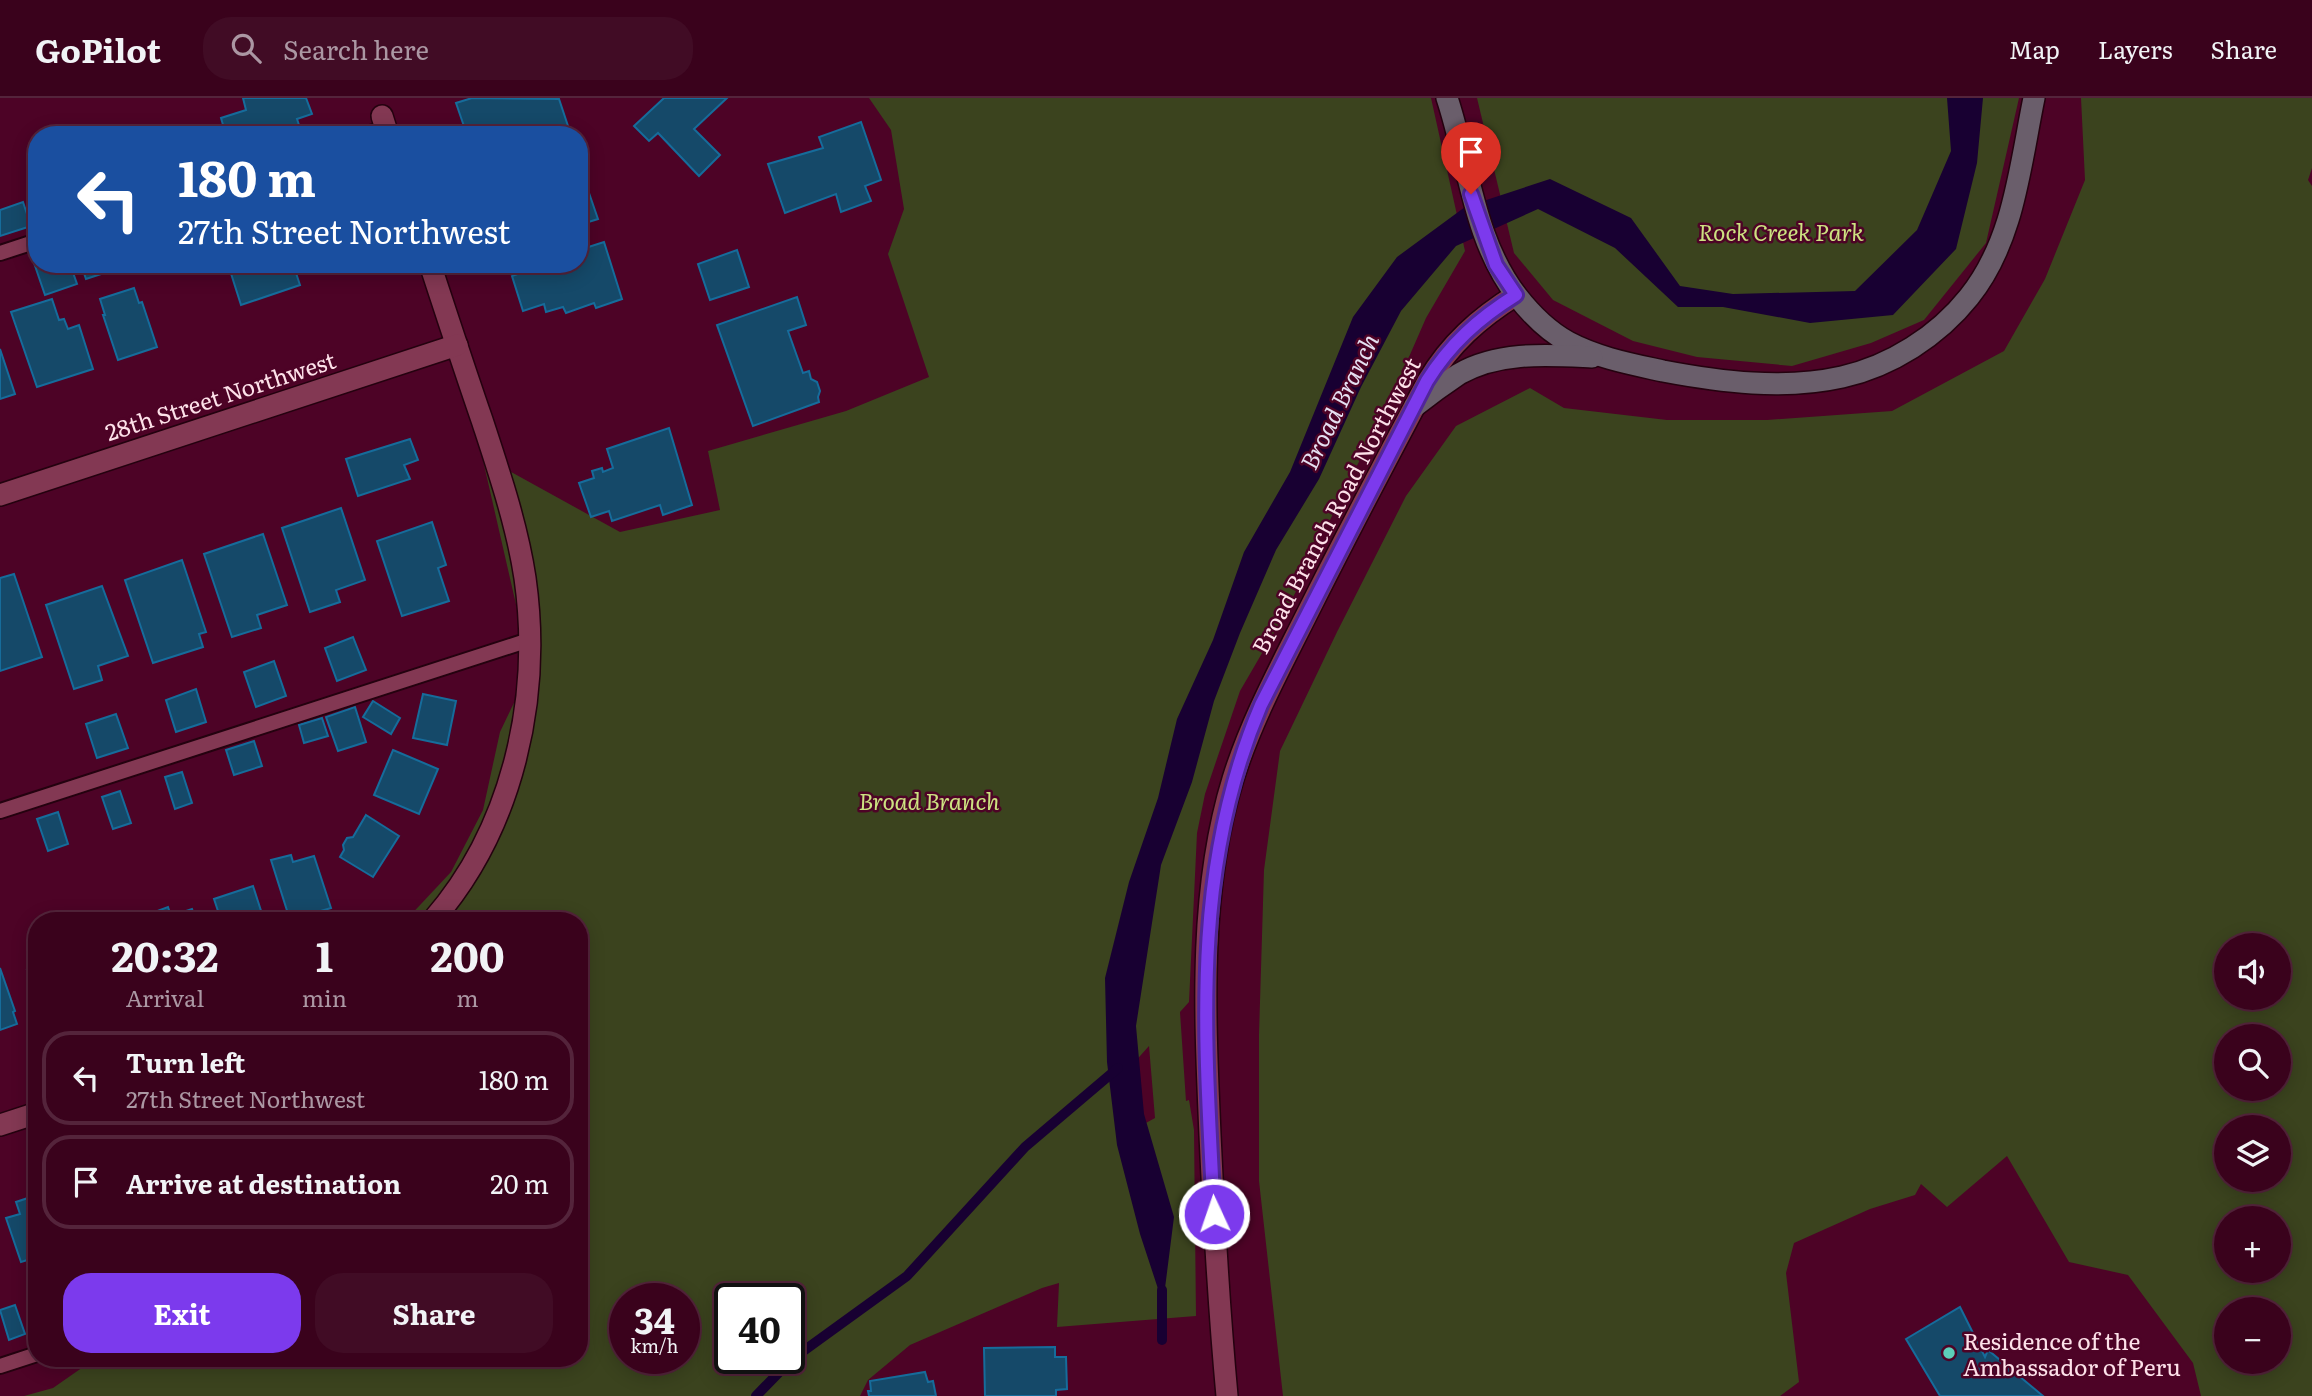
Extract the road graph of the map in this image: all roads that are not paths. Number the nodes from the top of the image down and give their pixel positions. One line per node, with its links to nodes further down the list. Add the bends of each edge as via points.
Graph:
1 (1447, 98): 6 (main road, via 1486,240)
2 (2034, 98): 8 (main road, via 2008,225 1992,264 1952,317 1902,354 1843,377 1789,383 1703,378)
3 (28, 244): 4 (lane)
4 (0, 253)
5 (433, 273): 7 (street)
6 (1516, 295): 8 (main road, via 1557,335); 9 (street, Broad Branch Road Northwest, via 1457,341)
7 (457, 345): 10 (street, 28th Street Northwest); 11 (street, via 503,486 524,576)
8 (1604, 357): 9 (main road, via 1538,355 1491,362 1460,374)
9 (1415, 406): 18 (street, Broad Branch Road Northwest, via 1261,705 1224,814 1211,900 1206,1038)
10 (0, 495)
11 (529, 640): 12 (lane); 13 (street, via 528,686 514,767 486,844)
12 (0, 811)
13 (440, 912)
14 (28, 1116): 15 (street)
15 (0, 1125)
16 (28, 1357): 17 (lane)
17 (0, 1366)
18 (1227, 1396)

